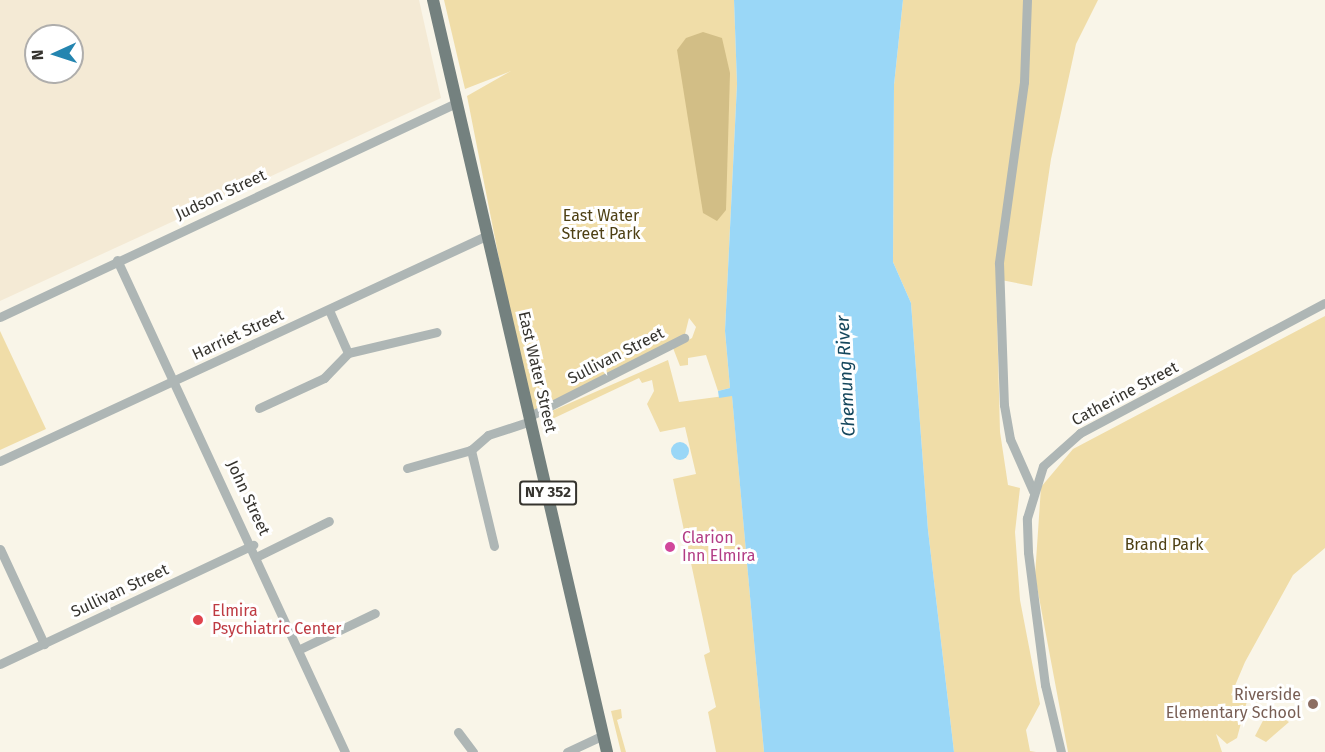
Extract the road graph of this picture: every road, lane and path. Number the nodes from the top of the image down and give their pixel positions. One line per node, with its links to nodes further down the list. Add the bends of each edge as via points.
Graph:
1 (433, 0): 3 (main road, East Water Street / NY 352)
2 (1027, 0): 18 (street, via 1024,82 999,263 1004,405 1010,439)
3 (456, 103): 4 (main road, East Water Street / NY 352); 5 (street, Judson Street)
4 (488, 235): 7 (street, Harriet Street); 14 (main road, East Water Street / NY 352)
5 (117, 260): 8 (street, Judson Street); 12 (street, John Street)
6 (1325, 303): 18 (street, Catherine Street, via 1080,433 1043,466)
7 (329, 310): 11 (street); 12 (street, Harriet Street)
8 (0, 317)
9 (436, 332): 11 (street)
10 (684, 338): 14 (street, Sullivan Street)
11 (348, 353): 13 (street, via 324,378)
12 (177, 380): 16 (street, Harriet Street); 20 (street, John Street)
13 (260, 408)
14 (530, 419): 15 (street, Sullivan Street, via 488,435); 29 (main road, East Water Street / NY 352)
15 (471, 450): 17 (street); 21 (street)
16 (0, 461)
17 (407, 468)
18 (1033, 492): 34 (street, Catherine Street, via 1027,518 1031,588)
19 (329, 521): 23 (street)
20 (253, 545): 23 (street, John Street); 25 (street, Sullivan Street)
21 (494, 546)
22 (0, 549): 25 (street)
23 (258, 556): 26 (street, John Street)
24 (375, 613): 26 (street)
25 (44, 644): 27 (street, Sullivan Street)
26 (300, 650): 30 (street, John Street)
27 (0, 664)
28 (458, 732): 31 (street)
29 (603, 735): 32 (street); 33 (main road, East Water Street / NY 352)
30 (345, 752)
31 (473, 752)
32 (567, 752)
33 (607, 752)
34 (1061, 752)

